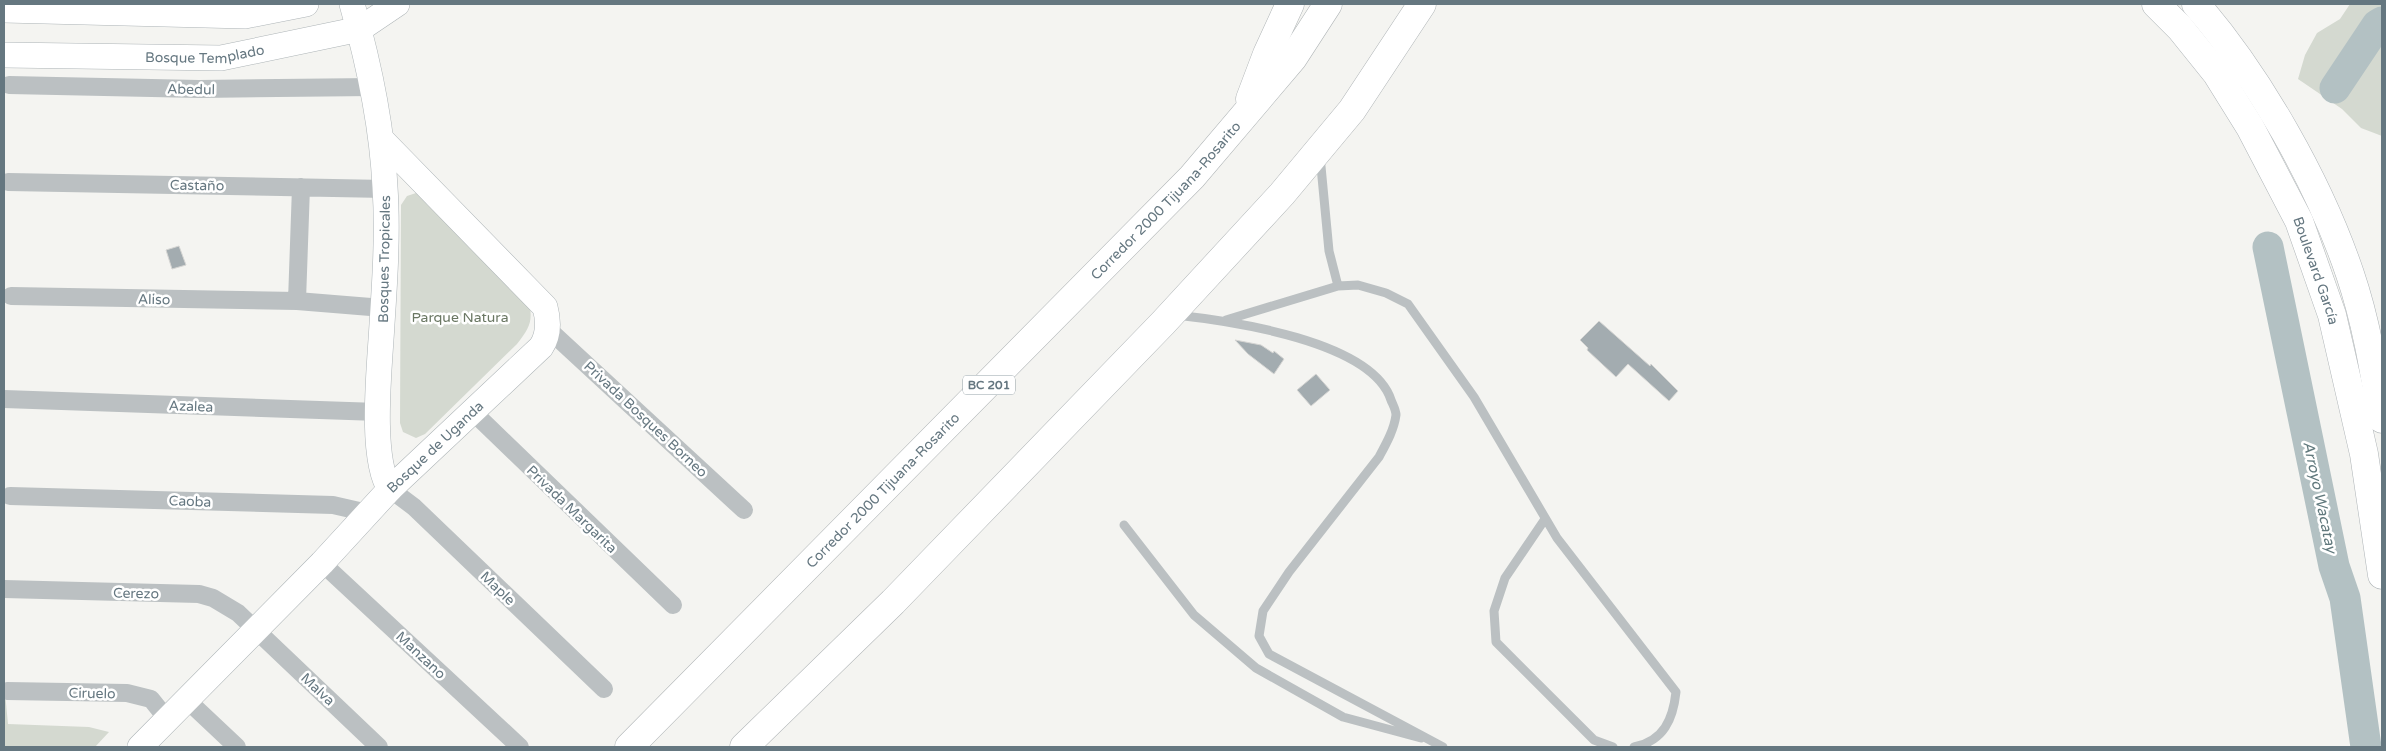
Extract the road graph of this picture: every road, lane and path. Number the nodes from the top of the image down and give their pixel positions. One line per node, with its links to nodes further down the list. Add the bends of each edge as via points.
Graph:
1 (306, 4): 9 (street, via 245,16)
2 (352, 4): 10 (street, Bosques Tropicales)
3 (397, 4): 10 (street, Bosque Templado)
4 (1290, 4): 14 (main road)
5 (1328, 4): 14 (main road, Corredor 2000 Tijuana-Rosarito / BC 201, via 1293,58)
6 (1422, 4): 16 (main road, via 1352,110)
7 (2156, 4): 38 (main road, Boulevard García, via 2180,28 2216,74 2250,126 2299,221 2332,315 2364,454)
8 (2196, 4): 30 (main road, Boulevard García, via 2265,97 2327,219 2350,273 2363,318)
9 (4, 10)
10 (360, 29): 11 (street, Bosque Templado, via 221,58); 13 (street, Bosques Tropicales)
11 (4, 55)
12 (9, 85): 13 (street, Abedul, via 199,90)
13 (373, 87): 15 (street, Bosques Tropicales)
14 (1243, 119): 47 (main road, Corredor 2000 Tijuana-Rosarito / BC 201, via 1186,184)
15 (382, 140): 19 (street, Bosques Tropicales); 26 (street, via 545,307)
16 (1320, 148): 20 (lane, via 1329,251); 24 (main road)
17 (8, 182): 18 (street, Castaño)
18 (301, 187): 19 (street, Castaño); 22 (street)
19 (386, 189): 23 (street, Bosques Tropicales)
20 (1338, 286): 25 (lane); 35 (lane, via 1358,285 1408,304 1474,397)
21 (10, 296): 22 (street, Aliso)
22 (298, 301): 23 (street, Aliso)
23 (383, 308): 29 (street, Bosques Tropicales)
24 (1171, 314): 25 (lane); 52 (main road, via 893,602)
25 (1226, 320): 46 (lane, via 1310,340 1358,364 1387,388 1396,413 1389,439 1379,457 1289,572 1264,611 1259,636 1269,654)
26 (548, 329): 28 (street, Bosque de Uganda, via 540,347); 33 (street, Privada Bosques Borneo)
27 (4, 399): 29 (street, Azalea)
28 (472, 411): 31 (street, Bosque de Uganda); 40 (street, Privada Margarita)
29 (378, 412): 31 (street, Bosques Tropicales, via 380,462)
30 (2382, 419)
31 (390, 489): 34 (street, Bosque de Uganda); 42 (street, Maple, via 414,507)
32 (10, 496): 34 (street, Caoba, via 333,505)
33 (744, 510)
34 (368, 513): 37 (street, Bosque de Uganda)
35 (1545, 519): 53 (lane, via 1505,578 1494,611 1496,642 1594,740); 54 (lane, via 1676,692 1674,713 1661,733 1647,745)
36 (1124, 525): 46 (lane, via 1194,615 1256,668 1342,717)
37 (322, 563): 41 (street, Bosque de Uganda); 51 (street, Manzano)
38 (2382, 575)
39 (4, 589): 41 (street, Cerezo, via 199,594 213,598 238,613)
40 (673, 606)
41 (256, 631): 44 (street, Bosque de Uganda); 50 (street, Malva)
42 (604, 688)
43 (7, 691): 45 (street, Ciruelo, via 127,693 151,699)
44 (186, 699): 45 (street, Bosque de Uganda); 49 (street)
45 (167, 719): 48 (street, Bosque de Uganda)
46 (1441, 745)
47 (632, 746)
48 (140, 747)
49 (237, 747)
50 (379, 747)
51 (520, 747)
52 (744, 747)
53 (1613, 747)
54 (1634, 747)

